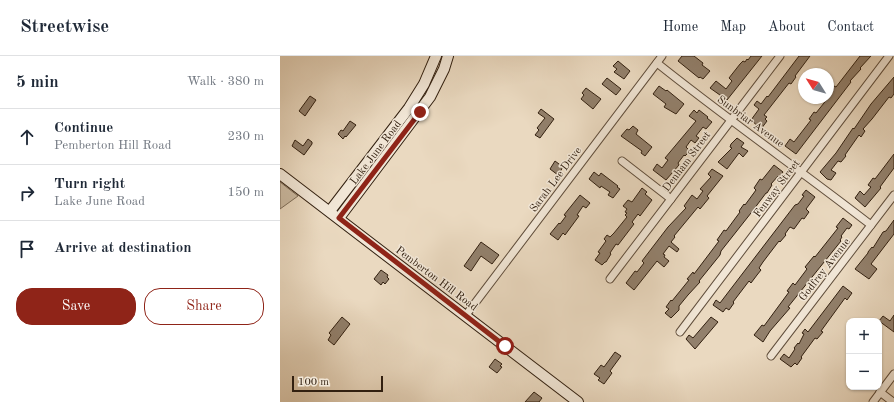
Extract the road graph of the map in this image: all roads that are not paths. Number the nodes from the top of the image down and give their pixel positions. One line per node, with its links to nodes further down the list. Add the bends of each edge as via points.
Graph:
1 (436, 56): 13 (street, Lake June Road, via 413,102)
2 (448, 56): 14 (street, Lake June Road, via 430,97)
3 (662, 56): 6 (street, Sarah Lee Drive)
4 (780, 56): 7 (street, Denham Street)
5 (889, 56): 9 (street, Fenway Street)
6 (657, 63): 7 (street, Sunbriar Avenue); 17 (street, Sarah Lee Drive)
7 (731, 120): 9 (street, Sunbriar Avenue); 12 (street, Denham Street)
8 (622, 161): 12 (street)
9 (802, 172): 15 (street, Sunbriar Avenue); 18 (street, Fenway Street)
10 (280, 174): 13 (street, Pemberton Hill Road)
11 (894, 195): 15 (street, Godfrey Avenue)
12 (671, 199): 16 (street, Denham Street)
13 (330, 211): 14 (street, Pemberton Hill Road)
14 (339, 218): 17 (street, Pemberton Hill Road)
15 (871, 225): 19 (street, Godfrey Avenue)
16 (610, 279)
17 (466, 315): 22 (street, Pemberton Hill Road)
18 (680, 332)
19 (771, 356)
20 (894, 374): 21 (street)
21 (880, 392): 23 (street); 24 (street)
22 (578, 402)
23 (873, 402)
24 (893, 402)

